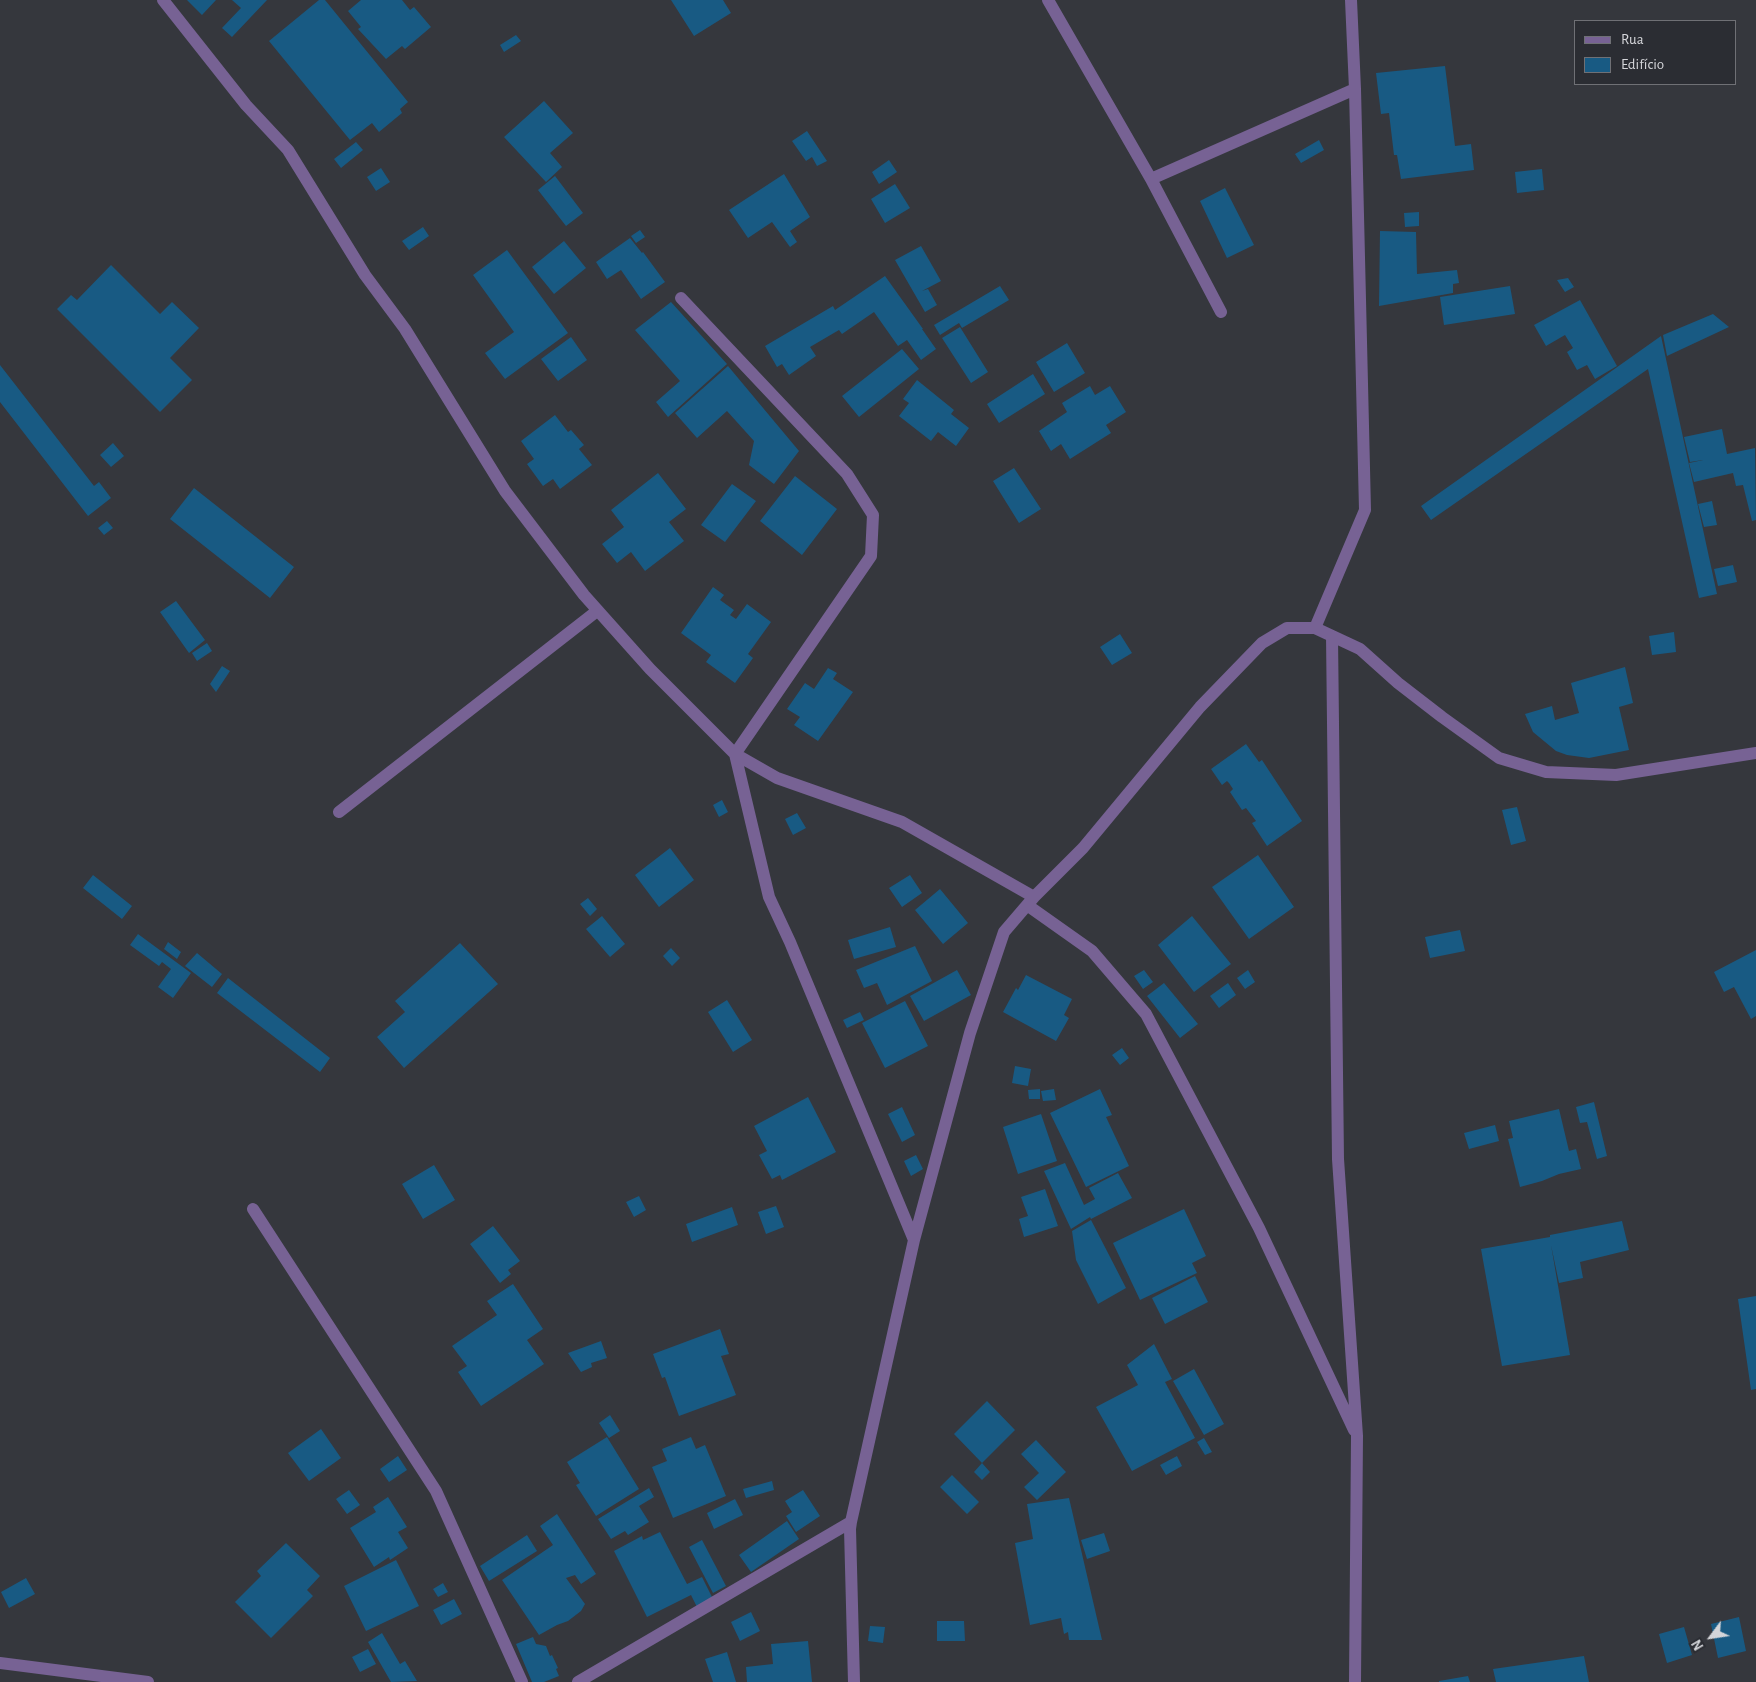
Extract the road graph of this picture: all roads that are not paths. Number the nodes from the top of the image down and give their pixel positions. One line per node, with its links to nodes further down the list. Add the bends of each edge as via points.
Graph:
1 (163, 0): 8 (street, via 246,105 288,150 364,275 405,330 505,491)
2 (1048, 0): 5 (street)
3 (1351, 0): 4 (street)
4 (1355, 89): 5 (street); 9 (street, via 1365,510)
5 (1151, 179): 7 (street)
6 (682, 298): 12 (street, via 847,474 873,514 871,556)
7 (1221, 312)
8 (597, 610): 12 (street, via 650,669); 13 (street)
9 (1315, 628): 10 (street); 14 (street, via 1287,628 1262,643 1200,707 1083,848)
10 (1332, 636): 11 (street, via 1360,649 1398,683 1499,758 1546,772 1616,774); 17 (street, via 1338,1159)
11 (1756, 753)
12 (735, 754): 14 (street, via 777,778 902,822); 16 (street, via 770,897)
13 (339, 812)
14 (1031, 901): 16 (street, via 1004,932 970,1033); 17 (street, via 1092,951 1146,1014 1259,1228)
15 (253, 1209): 21 (street, via 436,1491)
16 (914, 1240): 18 (street)
17 (1357, 1436): 24 (street)
18 (851, 1525): 22 (street); 23 (street)
19 (0, 1663): 20 (street)
20 (148, 1682)
21 (522, 1682)
22 (579, 1682)
23 (854, 1682)
24 (1355, 1682)

